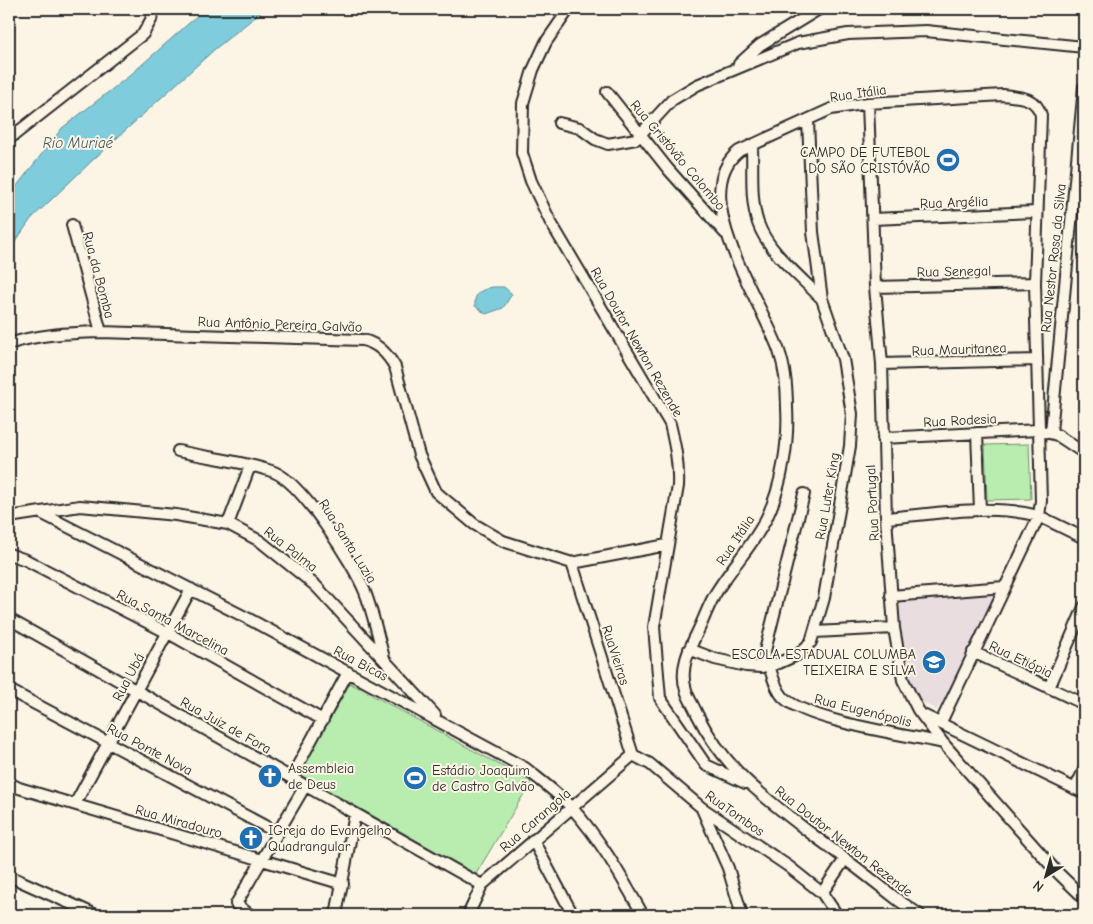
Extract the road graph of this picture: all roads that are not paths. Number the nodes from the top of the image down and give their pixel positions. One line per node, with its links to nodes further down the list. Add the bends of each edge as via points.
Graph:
1 (153, 9): 12 (street, via 143,34)
2 (569, 9): 40 (street, Rua Doutor Newton Rezende, via 546,42 533,70 523,103 522,153 550,221 670,424 679,462 678,486)
3 (819, 9): 5 (street, via 760,45)
4 (1084, 46): 5 (street, via 926,31 878,31 798,43)
5 (733, 70): 11 (street, via 679,94)
6 (1084, 87): 26 (street, Rua Nestor Rosa da Silva)
7 (607, 92): 11 (street, Rua Cristóvão Colombo)
8 (868, 103): 9 (street, Rua Itália, via 831,109); 14 (street, Rua Itália, via 1004,96 1031,100 1041,115); 15 (street, Rua Portugal)
9 (808, 120): 13 (street, Rua Itália); 20 (street, Rua Luter King, via 813,232)
10 (559, 123): 11 (street, via 580,128 594,139 608,144 627,142)
11 (641, 136): 17 (street, Rua Cristóvão Colombo)
12 (9, 139)
13 (752, 146): 17 (street, Rua Itália, via 734,155 724,168 719,196); 20 (street, Rua Luter King, via 758,224 778,253)
14 (1036, 212): 15 (street, Rua Argélia); 18 (street, Rua Itália)
15 (873, 219): 19 (street, Rua Portugal)
16 (72, 224): 21 (street, Rua da Bomba)
17 (728, 235): 51 (street, Rua Itália, via 780,352 788,410 778,485 768,515 718,589)
18 (1034, 283): 19 (street, Rua Senegal); 23 (street, Rua Itália)
19 (875, 287): 24 (street, Rua Portugal)
20 (822, 299): 49 (street, Rua Luter King, via 842,359 852,414 847,464)
21 (101, 332): 22 (street, Rua Antônio Pereira Galvão, via 58,334); 42 (street, Rua Antônio Pereira Galvão, via 350,338 371,342 388,354 394,367 419,455 436,492 456,510 503,541)
22 (9, 344)
23 (1036, 360): 24 (street, Rua Mauritanea); 25 (street, Rua Itália)
24 (882, 364): 28 (street, Rua Portugal)
25 (1038, 430): 26 (street, Rua Rodesia); 27 (street, Rua Rodesia); 35 (street, Rua Itália)
26 (1051, 432): 30 (street)
27 (976, 433): 28 (street, Rua Rodesia); 33 (street)
28 (882, 438): 37 (street, Rua Portugal)
29 (178, 451): 31 (street, Rua Santa Luzia)
30 (1084, 453)
31 (250, 466): 38 (street); 53 (street, Rua Santa Luzia, via 276,473 289,481 322,522 365,592)
32 (804, 494): 54 (street)
33 (980, 510): 35 (street, via 1010,510); 37 (street)
34 (41, 513): 36 (street); 38 (street, Rua Palma, via 80,506 176,515); 44 (street, Rua Bicas)
35 (1039, 516): 39 (street); 43 (street)
36 (9, 517)
37 (886, 518): 45 (street, Rua Portugal)
38 (228, 524): 53 (street, Rua Palma, via 260,541 308,580)
39 (1084, 538)
40 (666, 545): 42 (street, Rua Antônio Pereira Galvão); 71 (street, Rua Doutor Newton Rezende, via 654,627 660,698 706,765)
41 (9, 554): 50 (street, Rua Santa Marcelina)
42 (572, 563): 66 (street, RuaVieiras)
43 (1004, 587): 45 (street); 52 (street)
44 (192, 589): 50 (street, Rua Ubá); 55 (street, Rua Bicas)
45 (891, 596): 48 (street, Rua Portugal)
46 (1084, 607): 56 (street)
47 (9, 619): 58 (street, Rua Juiz de Fora)
48 (894, 628): 49 (street); 60 (street, Rua Portugal, via 903,680)
49 (815, 632): 54 (street, Rua Luter King, via 800,654)
50 (168, 633): 58 (street, Rua Ubá); 61 (street, Rua Santa Marcelina)
51 (689, 648): 54 (street, via 732,664); 71 (street, Rua Doutor Newton Rezende, via 683,674 685,690 716,746 730,766)
52 (973, 652): 56 (street, Rua Etiópia); 63 (street)
53 (385, 661): 62 (street, Rua Palma)
54 (766, 666): 65 (street, Rua Eugenópolis, via 782,696 815,716)
55 (348, 672): 61 (street); 62 (street, Rua Bicas)
56 (1048, 688): 59 (street, Rua Etiópia)
57 (9, 690): 64 (street, Rua Ponte Nova)
58 (136, 691): 64 (street, Rua Ubá); 68 (street, Rua Juiz de Fora)
59 (1084, 704)
60 (920, 713): 63 (street); 65 (street, Rua Portugal)
61 (323, 720): 68 (street)
62 (439, 720): 74 (street, Rua Bicas, via 525,768)
63 (941, 722): 72 (street)
64 (109, 743): 73 (street, Rua Ubá); 77 (street, Rua Ponte Nova)
65 (943, 743): 85 (street, Rua Portugal, via 1055,870)
66 (633, 755): 74 (street, Rua Carangola); 75 (street, RuaTombos, via 650,764)
67 (1084, 770): 72 (street)
68 (291, 778): 70 (street, Rua Juiz de Fora)
69 (9, 783): 73 (street, Rua Miradouro)
70 (305, 786): 76 (street, Rua Juiz de Fora); 77 (street)
71 (752, 787): 79 (street, Rua Doutor Newton Rezende)
72 (1080, 791)
73 (75, 804): 80 (street, Rua Miradouro)
74 (570, 806): 78 (street, Rua Carangola); 92 (street, Rua Bicas, via 608,855)
75 (702, 808): 84 (street, RuaTombos); 93 (street, via 728,868)
76 (355, 814): 82 (street); 83 (street, Rua Juiz de Fora)
77 (278, 833): 80 (street)
78 (533, 840): 83 (street, Rua Carangola); 91 (street)
79 (845, 859): 84 (street); 86 (street, Rua Doutor Newton Rezende)
80 (263, 860): 82 (street, Rua Miradouro); 88 (street, via 236,904)
81 (9, 876): 87 (street)
82 (343, 884): 89 (street)
83 (482, 885): 90 (street, Rua Carangola)
84 (822, 893): 94 (street, RuaTombos)
85 (1084, 898)
86 (898, 900): 95 (street); 96 (street, Rua Doutor Newton Rezende)
87 (96, 915)
88 (250, 915)
89 (336, 915)
90 (468, 915)
91 (573, 915)
92 (643, 915)
93 (742, 915)
94 (837, 915)
95 (913, 915)
96 (920, 915)

